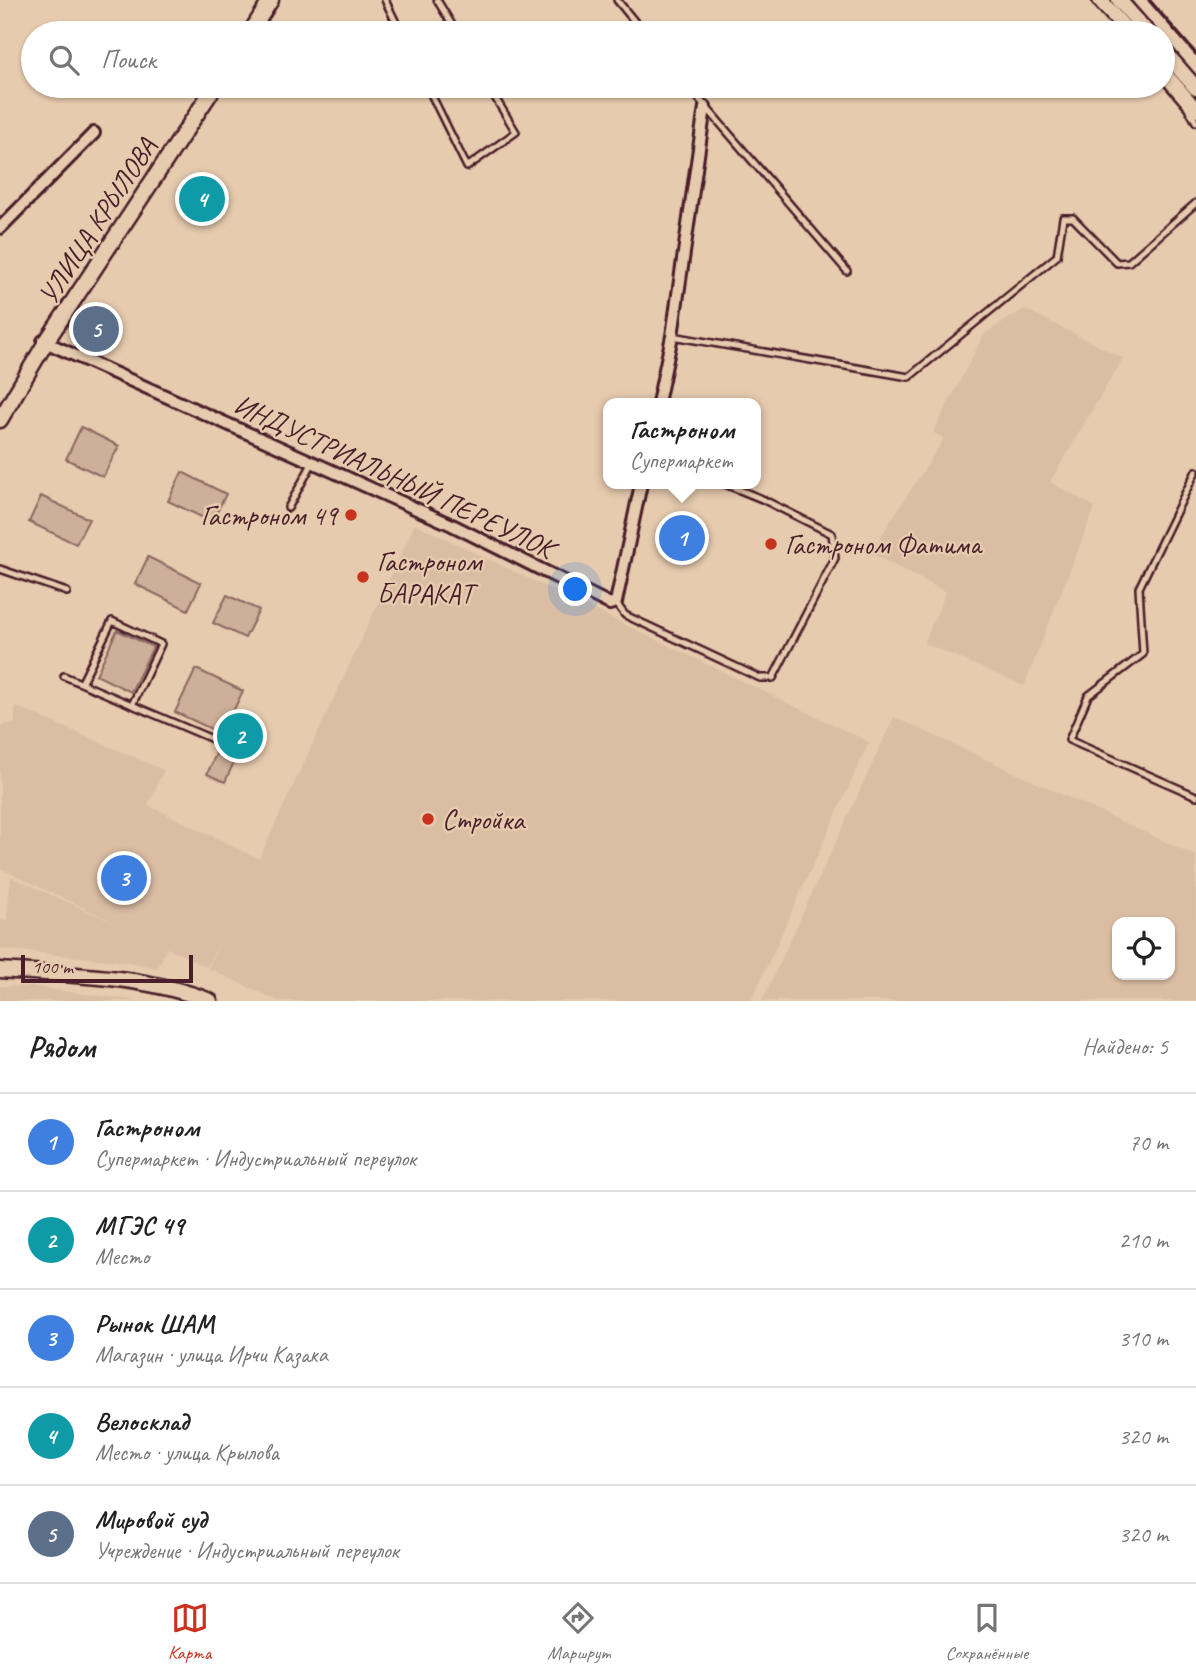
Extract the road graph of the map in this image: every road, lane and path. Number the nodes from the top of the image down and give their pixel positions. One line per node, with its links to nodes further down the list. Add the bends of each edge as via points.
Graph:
1 (265, 0): 8 (main road)
2 (271, 0): 9 (main road)
3 (437, 0): 11 (lane)
4 (617, 0): 12 (lane)
5 (1100, 0): 13 (main road)
6 (1119, 0): 14 (main road)
7 (388, 2): 10 (lane)
8 (252, 21)
9 (258, 21)
10 (396, 21)
11 (450, 21)
12 (634, 21)
13 (1118, 21)
14 (1137, 21)
15 (1175, 72): 17 (main road)
16 (1175, 77): 17 (main road)
17 (1178, 78): 18 (main road); 25 (main road); 26 (lane)
18 (1196, 88)
19 (201, 98): 32 (main road)
20 (207, 98): 32 (main road, УЛИЦА КРЫЛОВА)
21 (433, 98): 22 (lane, via 467,167 516,132)
22 (495, 98)
23 (698, 98): 24 (lane)
24 (705, 107): 30 (lane); 31 (street)
25 (1196, 110)
26 (1196, 122)
27 (94, 134): 29 (street)
28 (1196, 203): 31 (lane, via 1129,262 1117,262 1073,218 1063,218 1057,256 909,377)
29 (0, 228)
30 (847, 271)
31 (672, 336): 33 (street)
32 (44, 342): 34 (main road); 35 (main road, УЛИЦА КРЫЛОВА); 36 (street, ИНДУСТРИАЛЬНЫЙ ПЕРЕУЛОК)
33 (659, 398)
34 (0, 414)
35 (0, 420)
36 (313, 462): 40 (lane); 43 (street, ИНДУСТРИАЛЬНЫЙ ПЕРЕУЛОК, via 610,604)
37 (1196, 471): 48 (lane, via 1139,588 1143,654 1088,696 1069,740)
38 (640, 489): 43 (street)
39 (737, 489): 43 (lane, via 832,534 835,544 835,558 773,678 760,678 625,615)
40 (288, 508)
41 (0, 569): 42 (lane)
42 (67, 592)
43 (616, 602)
44 (64, 676): 45 (lane)
45 (82, 682): 46 (lane); 46 (lane, via 112,621 161,644)
46 (132, 705): 47 (lane)
47 (245, 753)
48 (1196, 796)
49 (0, 970): 50 (main road, via 130,980)
50 (210, 1001)

